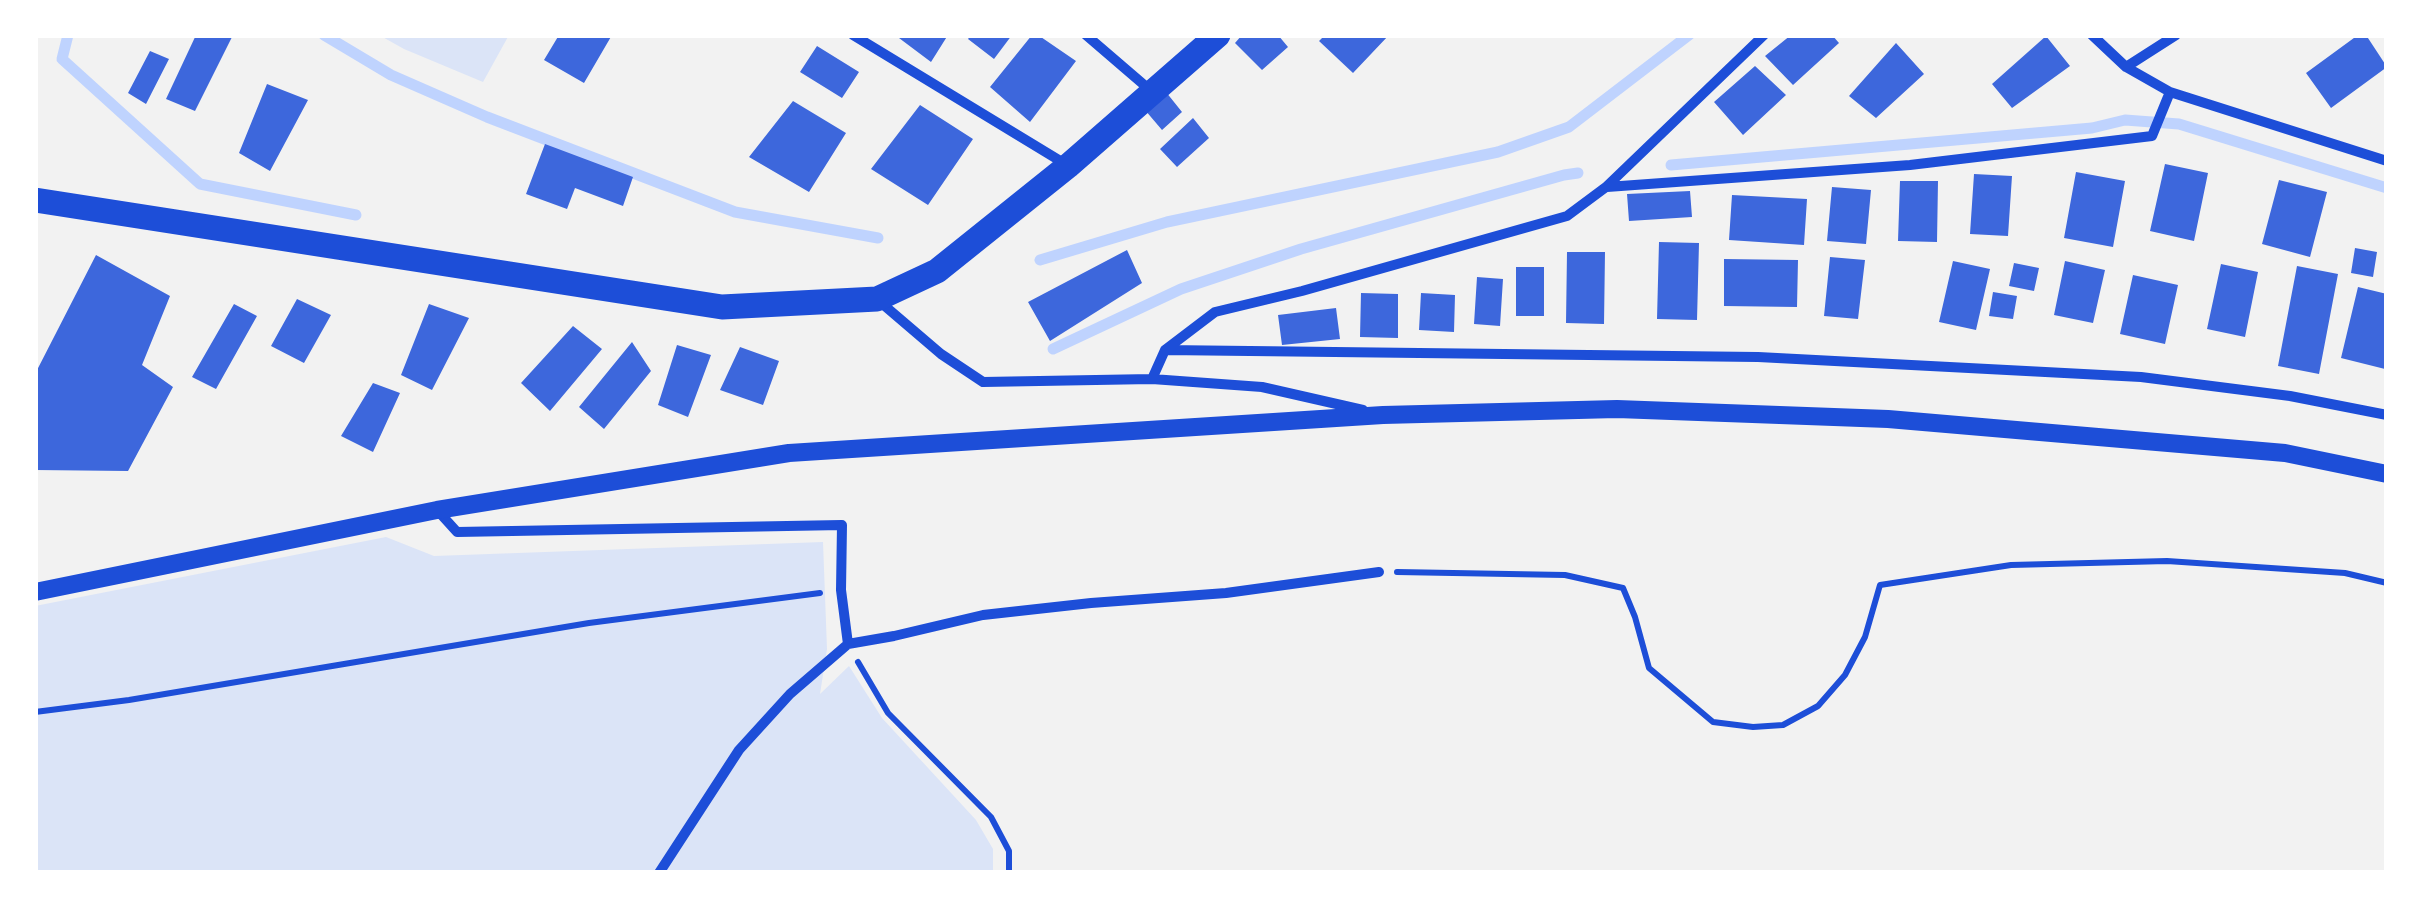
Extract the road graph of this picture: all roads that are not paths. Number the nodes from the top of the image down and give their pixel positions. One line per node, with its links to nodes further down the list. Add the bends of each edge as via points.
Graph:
1 (852, 35): 11 (street)
2 (1086, 35): 8 (street)
3 (1218, 35): 8 (main road)
4 (1764, 35): 12 (street)
5 (2092, 35): 7 (street)
6 (2176, 35): 7 (street)
7 (2126, 68): 9 (street)
8 (1152, 92): 11 (main road)
9 (2170, 92): 10 (street); 12 (street, via 2152,136 1910,165)
10 (2387, 160)
11 (1068, 166): 14 (main road, via 938,271)
12 (1606, 187): 15 (street, via 1567,216 1215,312)
13 (35, 200): 14 (main road, via 722,307)
14 (876, 299): 16 (street, via 984,382)
15 (1166, 350): 16 (street); 18 (street, via 1758,357 2141,377)
16 (1152, 379): 17 (street, via 1262,387)
17 (1383, 415): 19 (street, via 1618,409 1888,419 2286,453); 20 (street, via 789,453)
18 (2387, 415)
19 (2387, 474)
20 (438, 510): 22 (street); 23 (street, via 457,532 842,525)
21 (1378, 572): 23 (street, via 983,616)
22 (35, 592)
23 (848, 644): 24 (street, via 739,750)
24 (658, 873)

